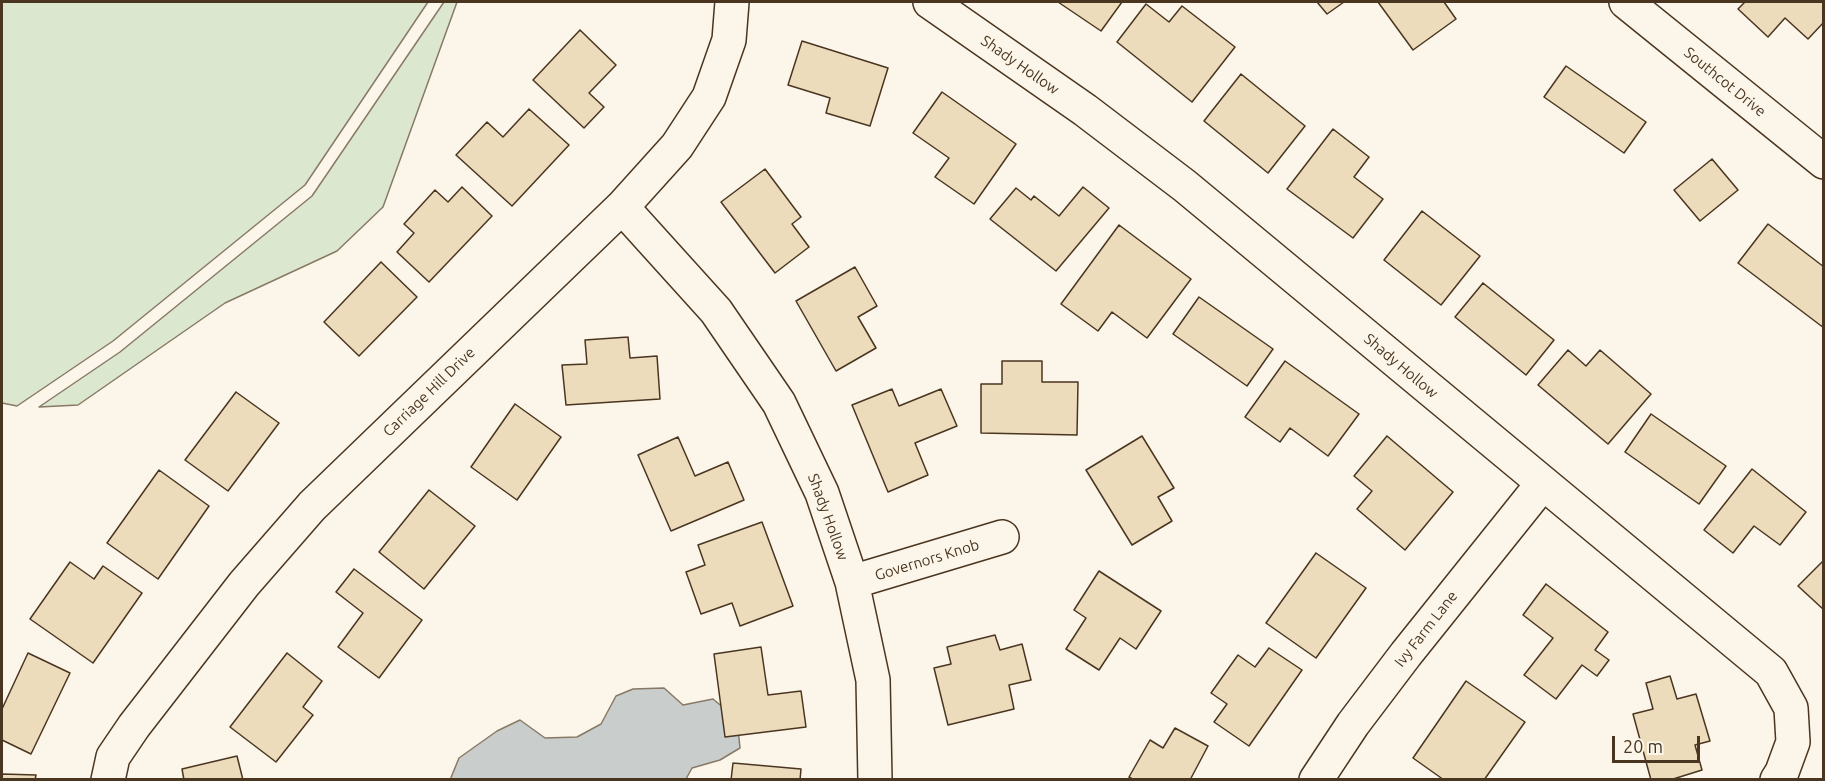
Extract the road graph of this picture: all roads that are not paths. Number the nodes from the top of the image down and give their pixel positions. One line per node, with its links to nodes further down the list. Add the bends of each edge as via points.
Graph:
1 (732, 2): 5 (street, Carriage Hill Drive, via 729,40 709,97 677,146)
2 (930, 2): 6 (street, Shady Hollow, via 1085,110 1185,186)
3 (1626, 2): 4 (street, Southcot Drive)
4 (1824, 162)
5 (622, 207): 8 (street, Shady Hollow, via 716,311 779,403 822,493); 9 (street, Carriage Hill Drive, via 312,506 244,584 134,726 113,757)
6 (1543, 483): 11 (street, Ivy Farm Lane, via 1353,723); 12 (street, Shady Hollow, via 1771,672 1791,708 1793,742)
7 (1002, 537): 8 (street, Governors Knob)
8 (852, 582): 10 (street, Shady Hollow, via 873,681)
9 (108, 780)
10 (875, 780)
11 (1316, 780)
12 (1777, 780)

